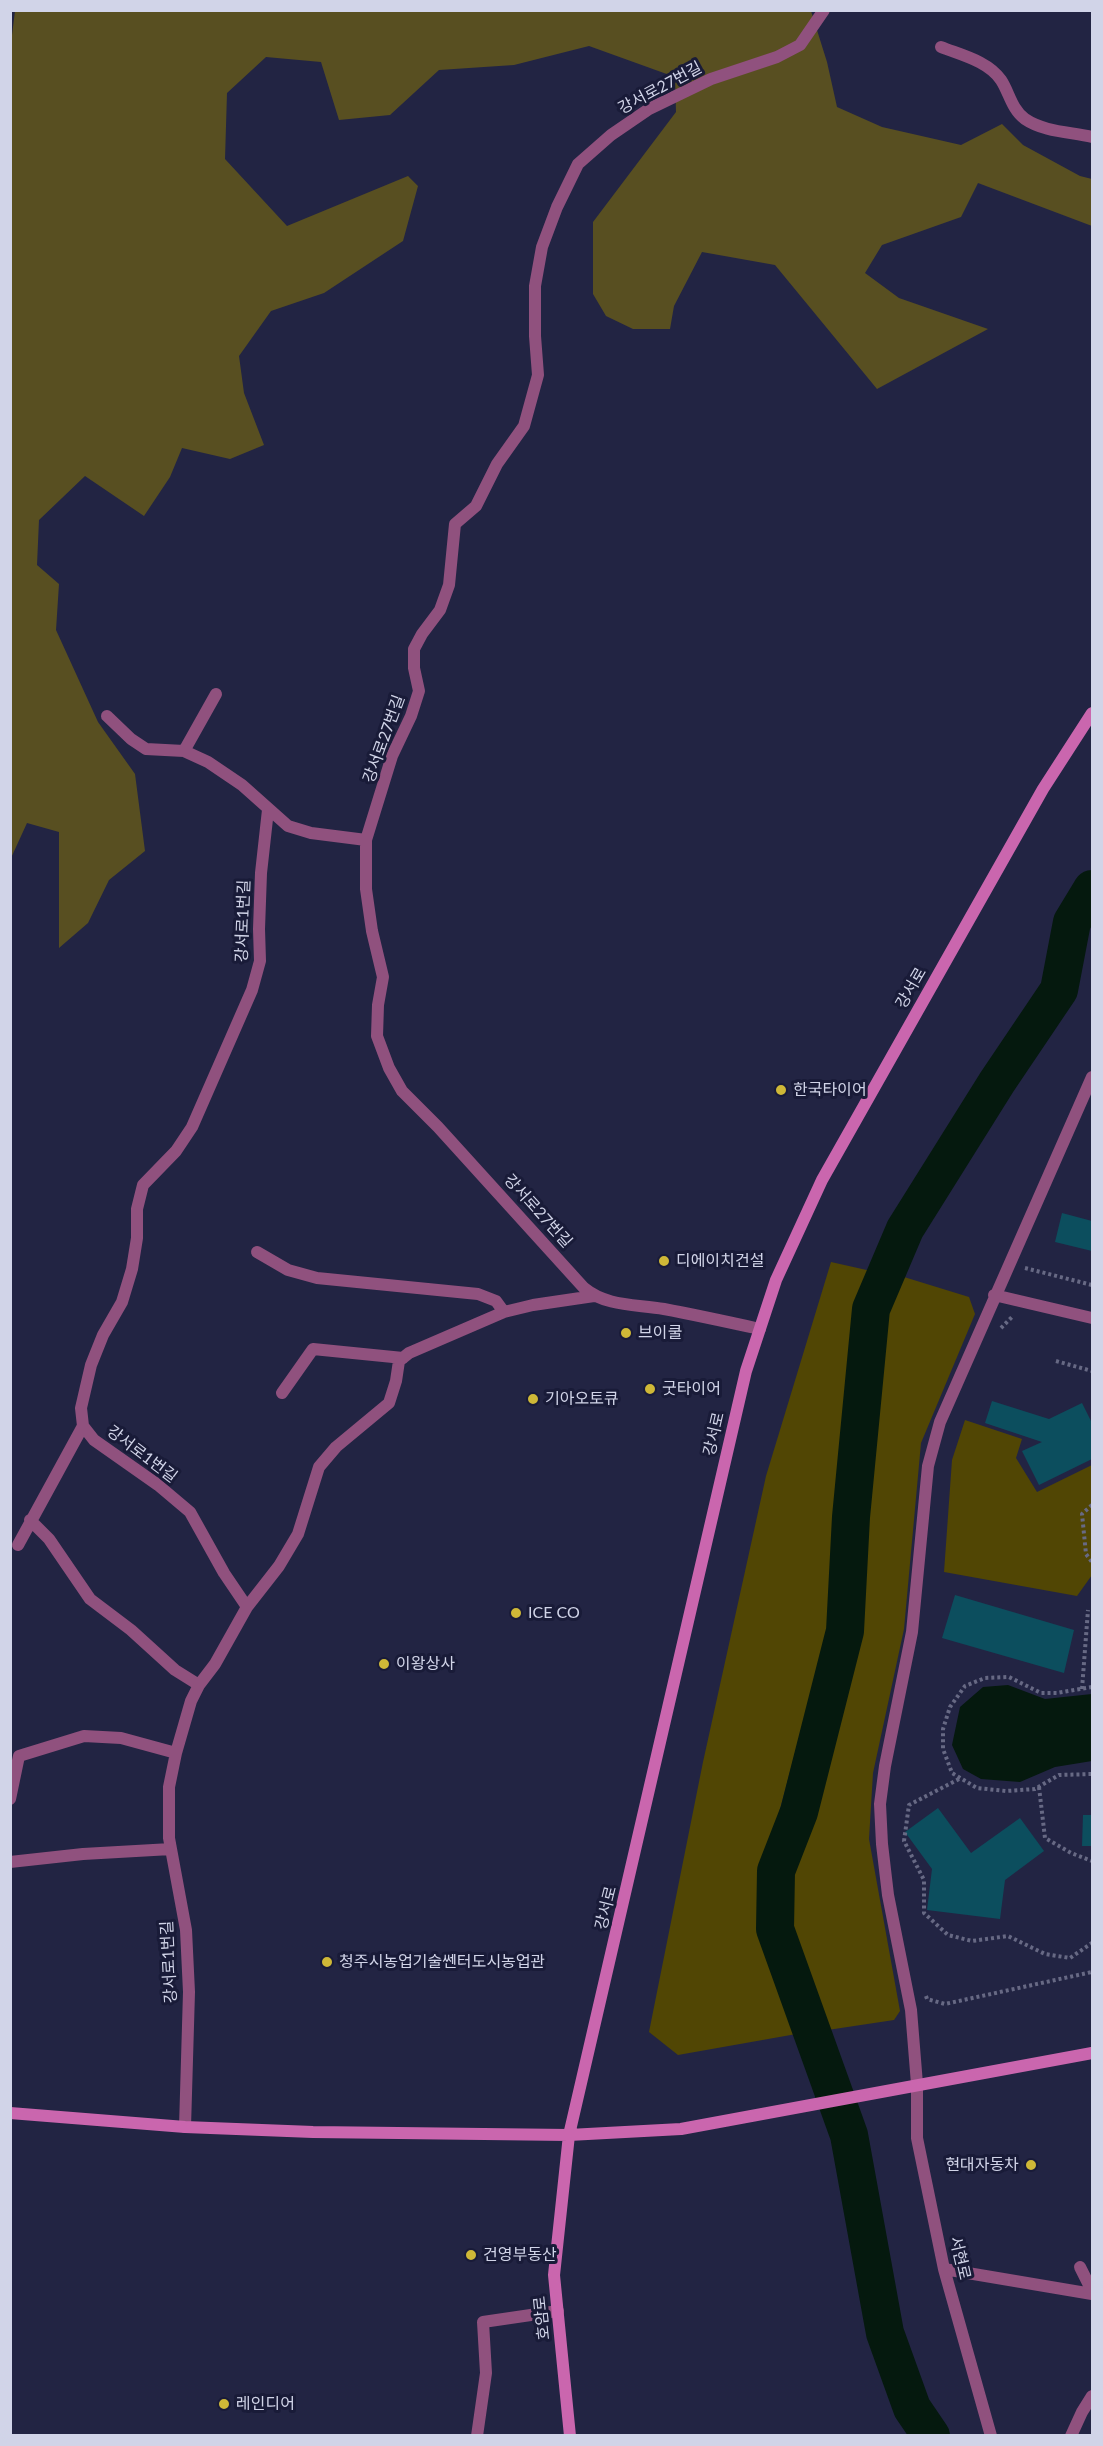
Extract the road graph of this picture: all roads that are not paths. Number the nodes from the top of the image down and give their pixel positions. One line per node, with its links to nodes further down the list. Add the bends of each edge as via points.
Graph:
1 (824, 10): 9 (street, 강서로27번길, via 800,45 777,57 711,79 650,109 611,135 578,164 557,207 534,286 538,375 532,401 524,426 497,464 476,506 455,524 449,585 440,610 414,649 419,691 392,756)
2 (941, 47): 3 (street, via 990,67 1023,118 1055,130)
3 (1092, 137)
4 (216, 694): 7 (street)
5 (1092, 713): 16 (street, 강서로, via 1043,789 822,1180 776,1280)
6 (107, 716): 7 (street, via 146,749)
7 (184, 751): 8 (street, via 233,779)
8 (268, 810): 9 (street, via 288,826); 19 (street, 강서로1번길, via 261,873 260,961 255,980 192,1127 176,1151 143,1185 132,1269 122,1302 91,1365 81,1408)
9 (366, 840): 13 (street, 강서로27번길, via 366,889 383,977 377,1036 389,1068 402,1091)
10 (1092, 1077): 12 (street, 서현로)
11 (257, 1252): 14 (street, via 288,1270 317,1278 478,1294 496,1302)
12 (994, 1295): 15 (street); 29 (street, 서현로, via 940,1422 928,1466 912,1632 880,1804 888,1895 910,2010)
13 (594, 1296): 14 (street); 16 (street, 강서로27번길)
14 (504, 1312): 17 (street)
15 (1092, 1318)
16 (760, 1329): 32 (street, 강서로, via 746,1371 700,1562)
17 (403, 1358): 18 (street, via 313,1349); 22 (street, via 389,1403 336,1447 320,1467 298,1534)
18 (282, 1393)
19 (83, 1426): 20 (street); 22 (street, 강서로1번길, via 94,1440 190,1512)
20 (30, 1520): 21 (street); 23 (street, via 49,1539 90,1599 175,1670)
21 (18, 1545)
22 (247, 1607): 23 (street, 강서로1번길)
23 (199, 1685): 24 (street, 강서로1번길)
24 (176, 1753): 25 (street, via 121,1738 84,1736 19,1756); 26 (street, 강서로1번길, via 169,1787)
25 (10, 1799)
26 (171, 1849): 27 (street); 31 (street, 강서로1번길, via 186,1930 189,1992)
27 (10, 1862)
28 (1092, 2053): 29 (street)
29 (917, 2084): 32 (street, via 681,2129); 35 (street, 서현로, via 917,2138)
30 (10, 2114): 31 (street)
31 (185, 2127): 32 (street)
32 (569, 2135): 33 (street, 강서로)
33 (564, 2197): 37 (street, 호암로, via 554,2276)
34 (1080, 2267): 36 (street)
35 (944, 2269): 36 (street); 41 (street, 서현로)
36 (1092, 2293)
37 (558, 2311): 39 (street, via 483,2322 486,2373); 40 (street, 호암로)
38 (1092, 2396): 42 (street)
39 (477, 2436)
40 (570, 2436)
41 (991, 2436)
42 (1071, 2436)

